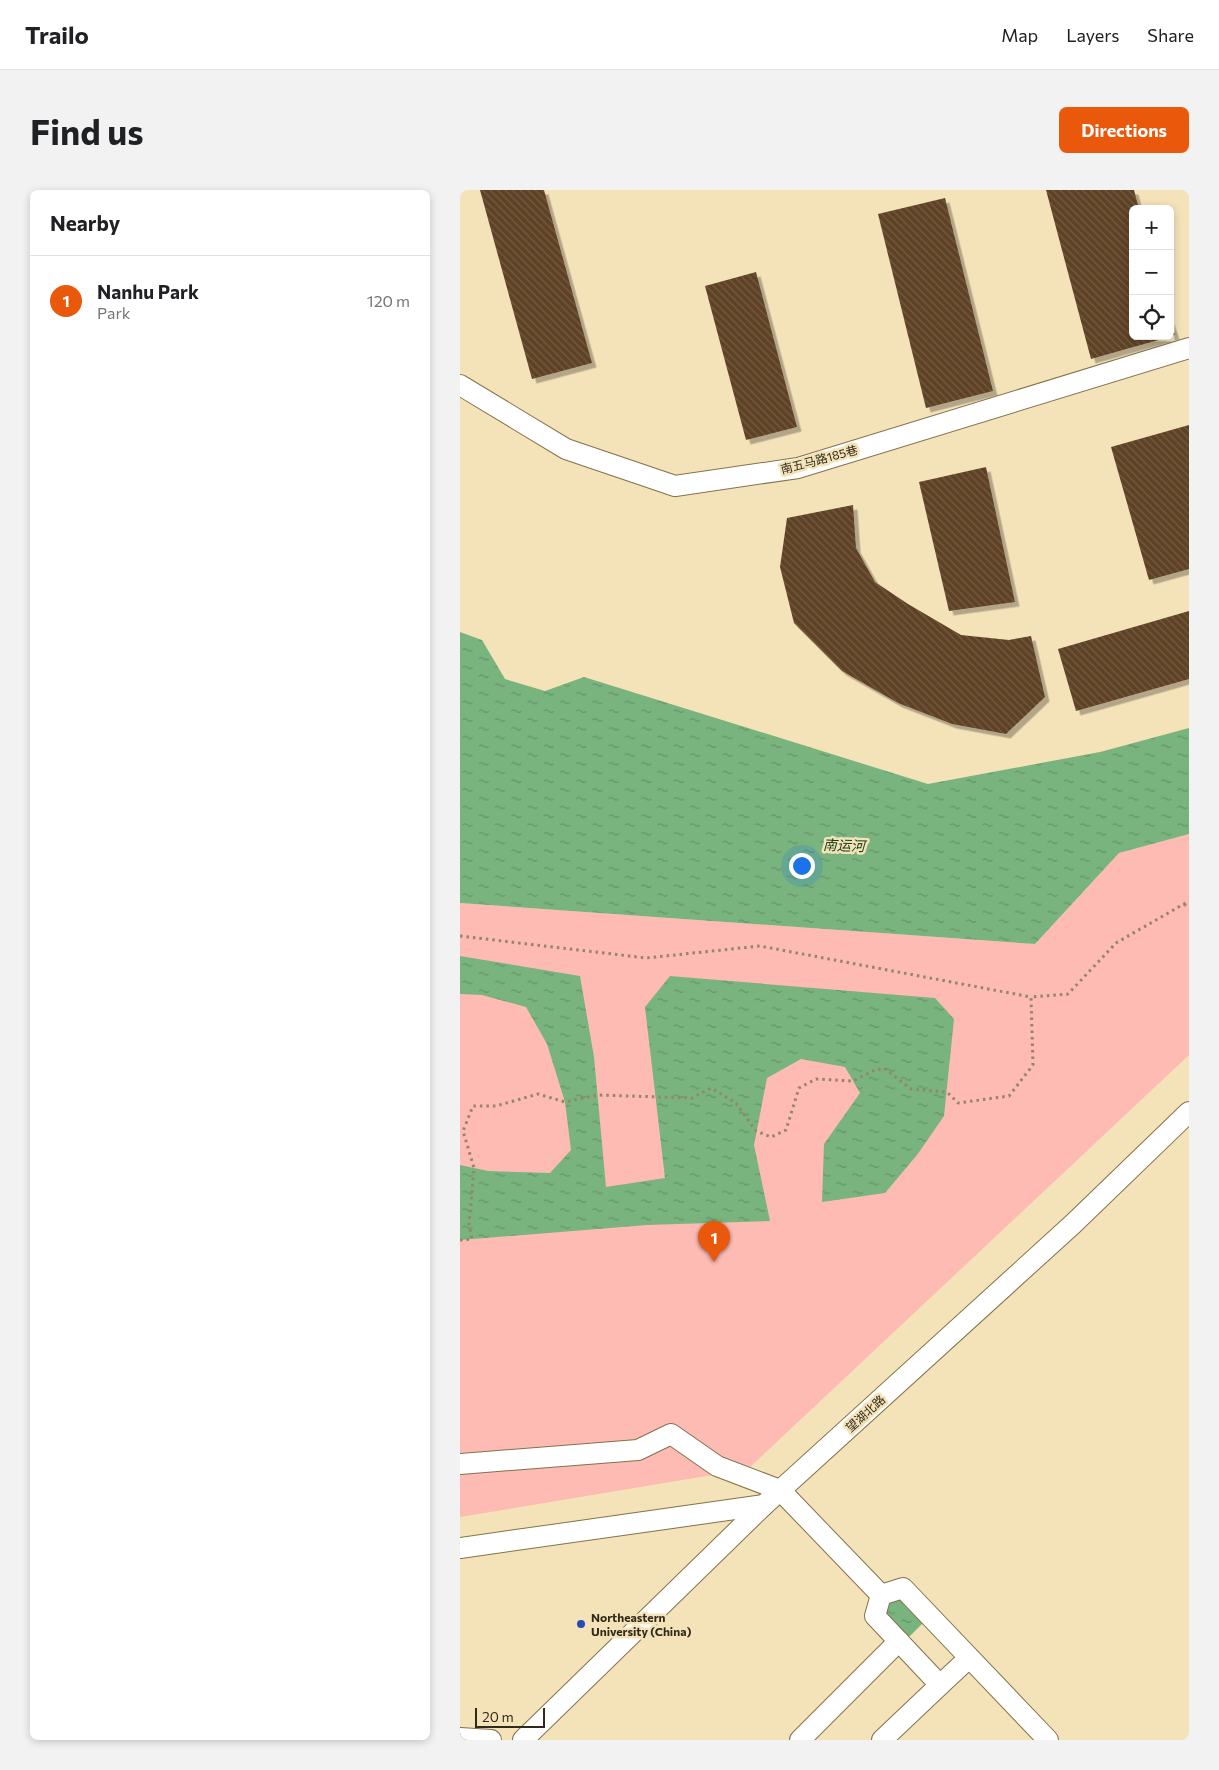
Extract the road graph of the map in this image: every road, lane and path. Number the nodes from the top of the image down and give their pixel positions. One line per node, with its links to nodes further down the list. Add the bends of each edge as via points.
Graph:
1 (1189, 348): 2 (street, 南五马路185巷, via 798,468 675,486 566,449)
2 (460, 385)
3 (1189, 901): 4 (path)
4 (1184, 904): 5 (path); 7 (path, via 1116,943 1068,994)
5 (1189, 908)
6 (460, 936): 7 (path, via 646,958 760,946)
7 (1031, 997): 9 (path, via 1033,1065 1009,1096 958,1103 947,1092 911,1089 884,1068 853,1081 816,1079 800,1088 786,1130 770,1137 756,1131 736,1103 711,1088 692,1098 598,1095 565,1102 538,1094 496,1106 473,1106 463,1130 474,1168 469,1225 472,1239)
8 (1189, 1112): 11 (street, 望湖北路, via 1073,1224)
9 (460, 1240)
10 (460, 1464): 11 (street, via 638,1450 671,1434 717,1466)
11 (780, 1490): 12 (street, 望湖北路); 14 (street)
12 (764, 1505): 13 (street); 20 (street, 望湖北路)
13 (460, 1548)
14 (881, 1595): 15 (street, via 874,1616); 16 (street, via 903,1588)
15 (899, 1641): 17 (street); 21 (street)
16 (969, 1658): 17 (street); 23 (street)
17 (940, 1685): 22 (street)
18 (460, 1738): 19 (street)
19 (491, 1740)
20 (523, 1740)
21 (800, 1740)
22 (882, 1740)
23 (1048, 1740)

